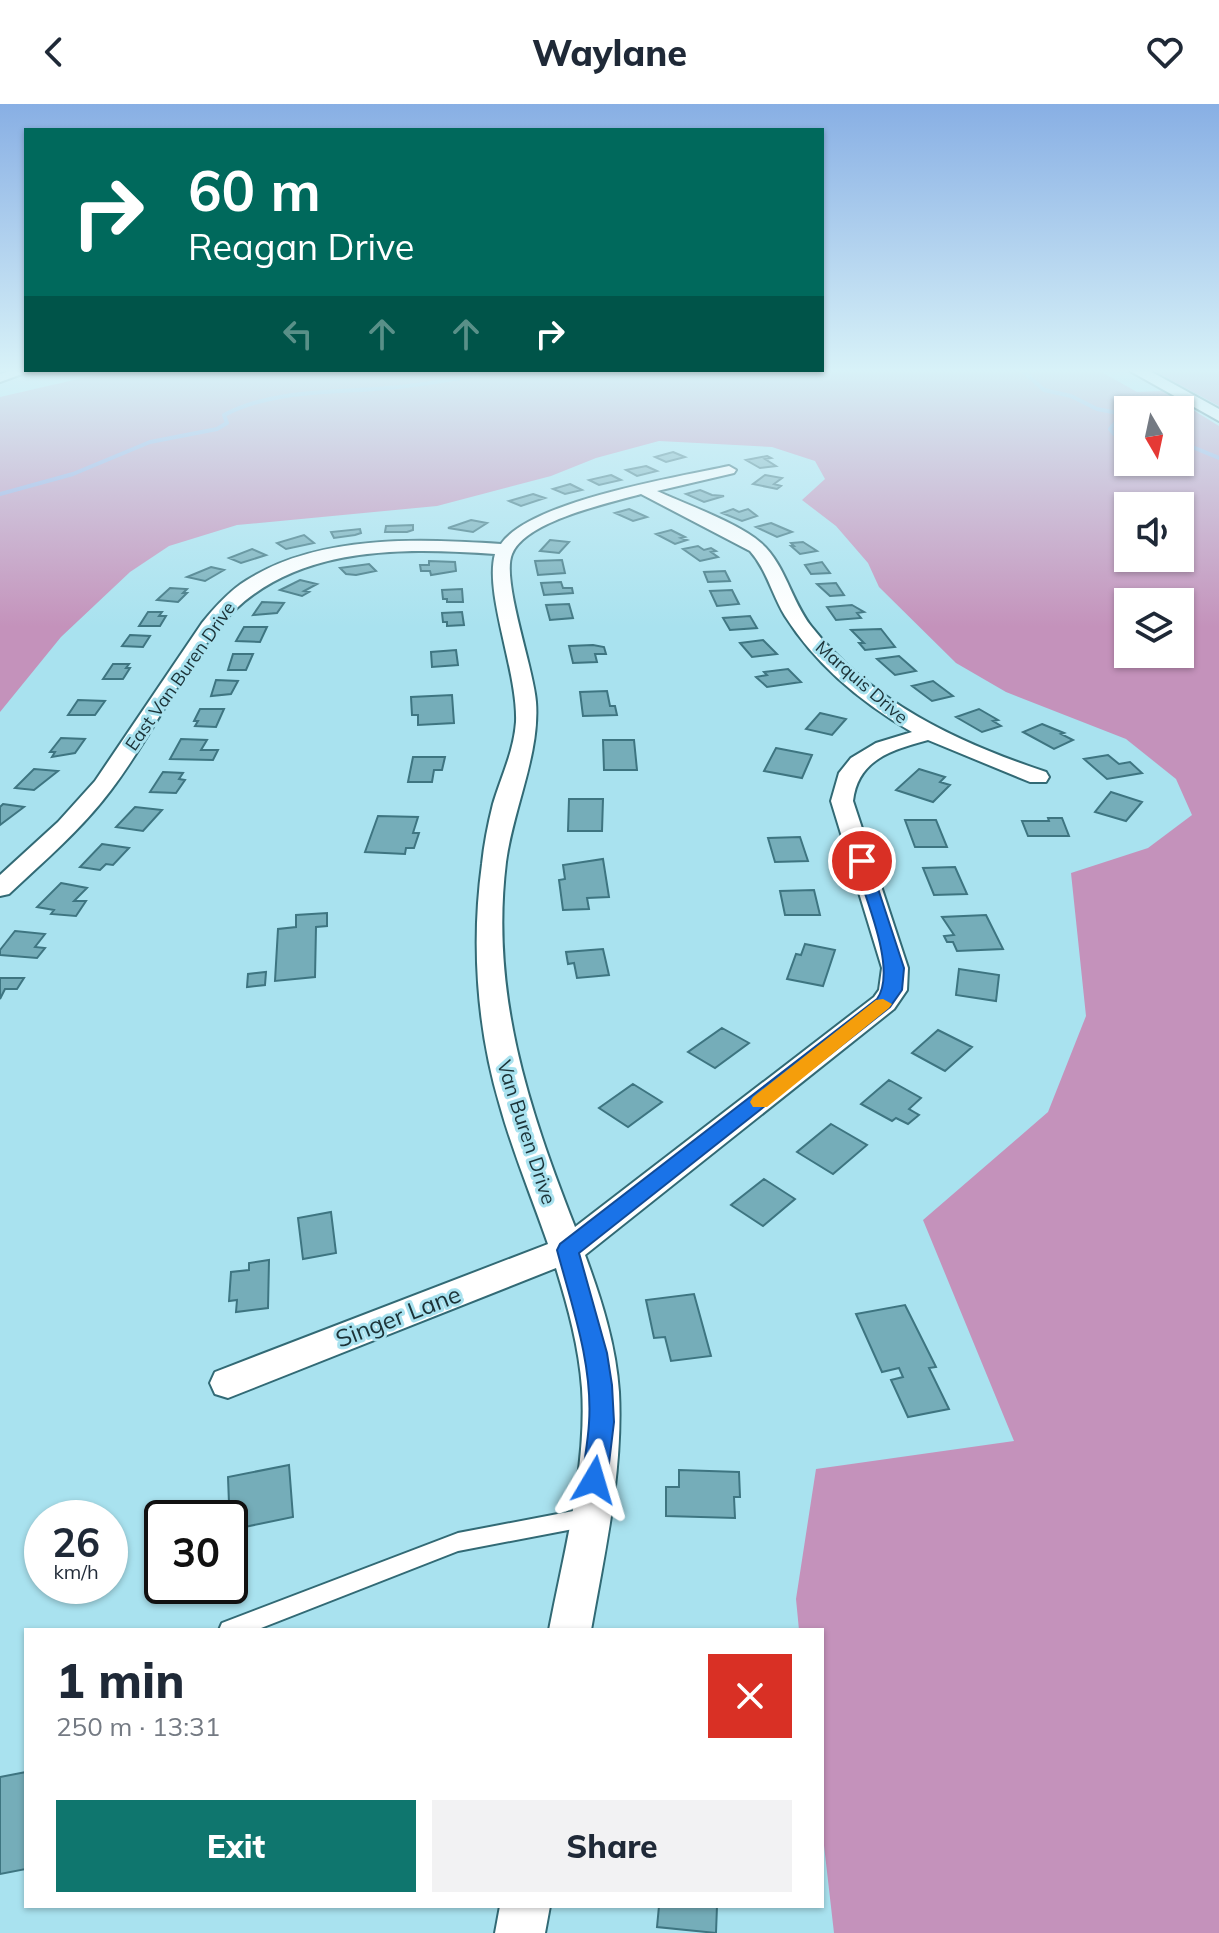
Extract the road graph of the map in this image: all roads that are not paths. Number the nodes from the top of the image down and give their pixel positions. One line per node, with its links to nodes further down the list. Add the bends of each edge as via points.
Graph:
1 (729, 470): 2 (street)
2 (646, 491): 3 (street, via 548,516); 4 (street, Marquis Drive, via 762,551 795,616 819,647 882,703)
3 (503, 549): 6 (street, East Van Buren Drive, via 428,545 360,550 299,564 244,590 216,618 103,786); 7 (street, Van Buren Drive, via 526,720 493,868 493,997 516,1112)
4 (927, 734): 5 (street, Marquis Drive); 7 (street, Singer Lane, via 860,761 842,791 895,968 893,990 884,1003)
5 (1038, 777)
6 (0, 889)
7 (568, 1250): 8 (street, Singer Lane); 9 (street, Van Buren Drive, via 600,1385 602,1422)
8 (228, 1383)
9 (589, 1516): 10 (lane, via 458,1542); 11 (street, Van Buren Drive)
10 (235, 1628)
11 (570, 1628)
12 (525, 1908): 13 (street)
13 (520, 1933)

